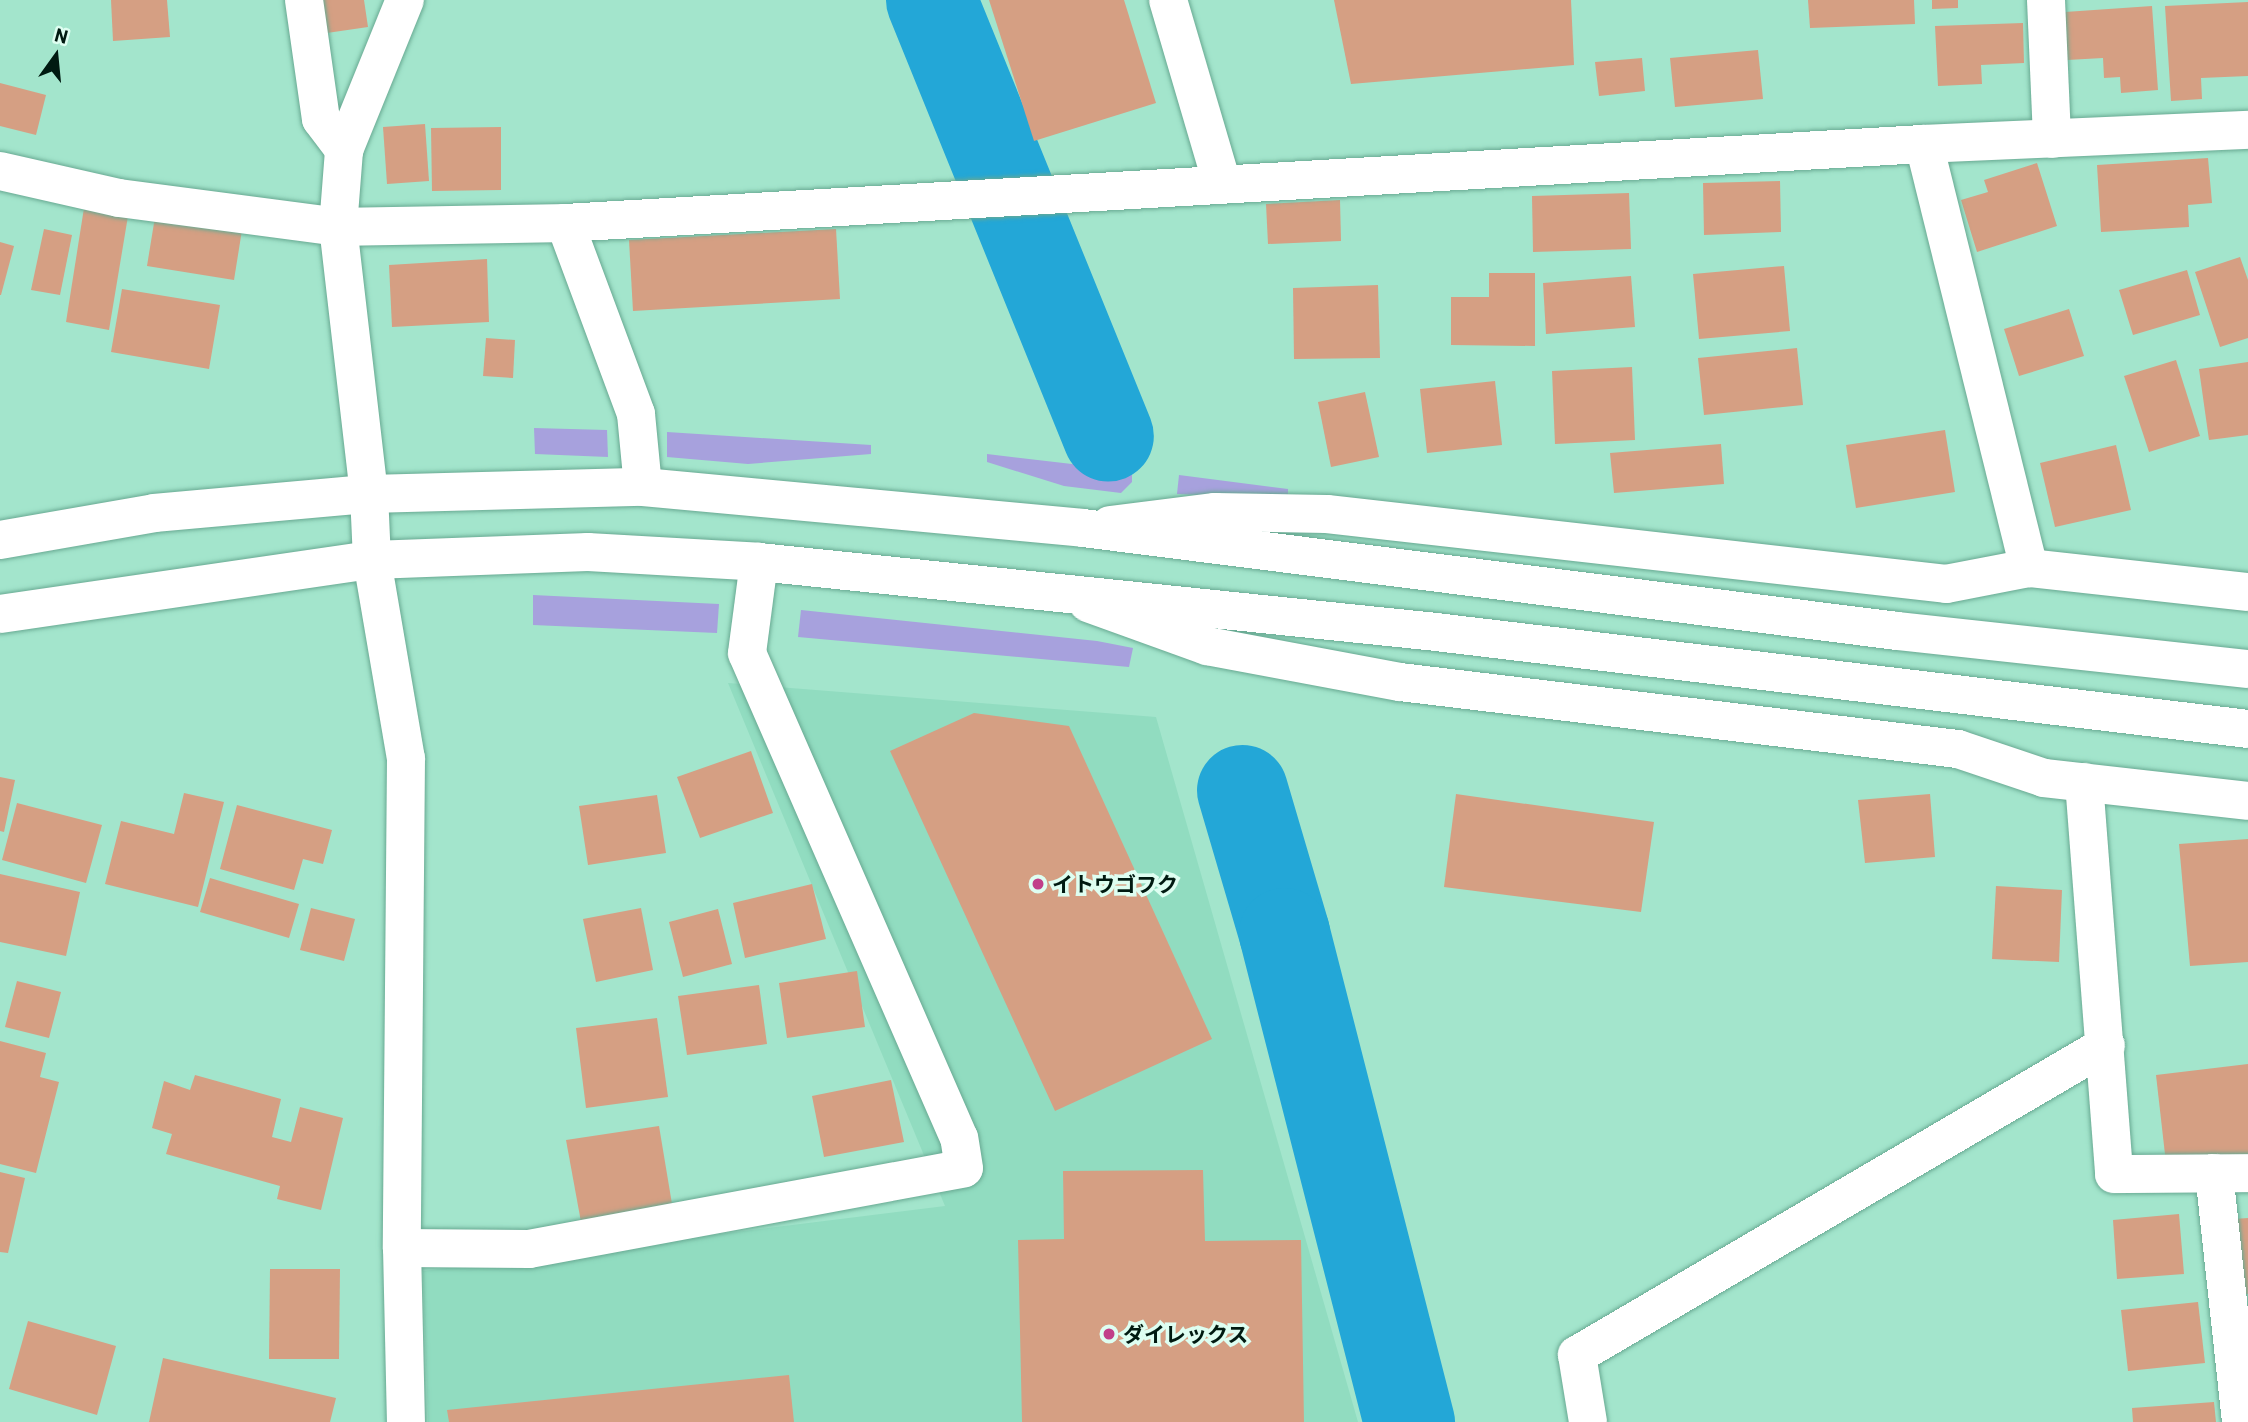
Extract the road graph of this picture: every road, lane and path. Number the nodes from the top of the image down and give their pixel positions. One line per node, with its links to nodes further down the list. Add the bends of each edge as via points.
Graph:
1 (304, 0): 8 (street, via 321,118)
2 (405, 0): 8 (street)
3 (1168, 0): 10 (street)
4 (2046, 0): 6 (street)
5 (2248, 130): 6 (street)
6 (2052, 139): 7 (street)
7 (1924, 144): 10 (street); 19 (street)
8 (344, 150): 12 (street)
9 (0, 171): 12 (street, via 119,198)
10 (1222, 183): 11 (street)
11 (565, 223): 12 (street); 13 (street, via 636,414)
12 (338, 227): 14 (street)
13 (643, 486): 14 (street); 15 (street)
14 (369, 494): 16 (street, via 154,513); 17 (street)
15 (1083, 528): 19 (street, via 1215,512 1327,514 1946,584); 23 (street, via 1896,631)
16 (0, 540)
17 (372, 560): 18 (street, via 588,552); 22 (street); 29 (street, via 406,758)
18 (759, 562): 21 (street); 29 (street, via 747,653 959,1138 964,1168 529,1249)
19 (2029, 568): 20 (street)
20 (2248, 592)
21 (1073, 597): 24 (street, via 1436,632); 25 (street, via 1207,646 1400,682 1958,749 1990,756 2044,778)
22 (0, 614)
23 (2248, 668)
24 (2248, 729)
25 (2084, 782): 26 (street); 27 (street)
26 (2248, 801)
27 (2106, 1045): 28 (street, via 2114,1174); 31 (street, via 1577,1355)
28 (2231, 1173): 32 (street)
29 (402, 1248): 30 (street)
30 (406, 1422)
31 (1588, 1422)
32 (2241, 1422)

